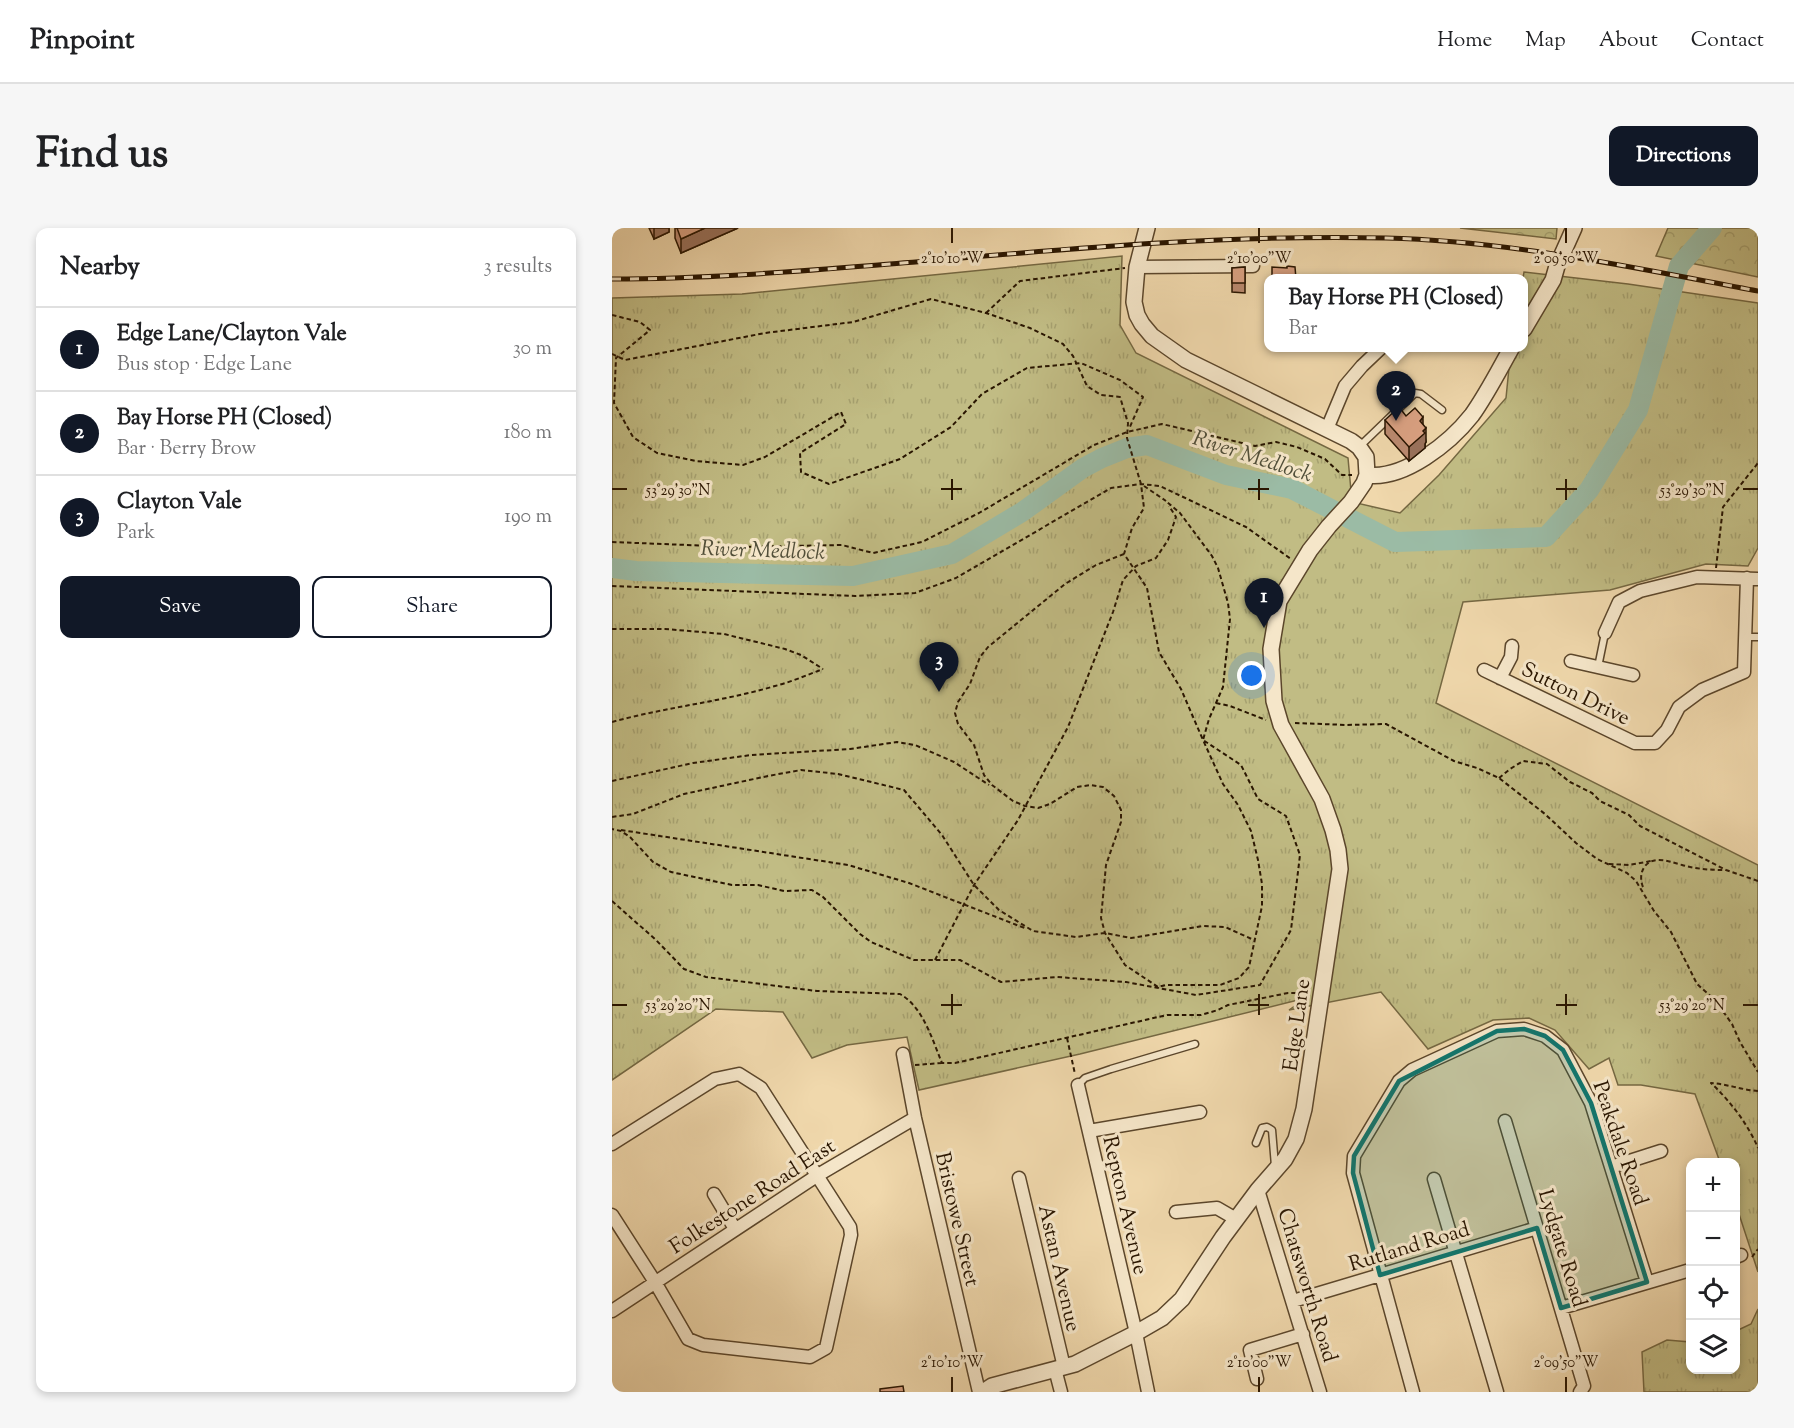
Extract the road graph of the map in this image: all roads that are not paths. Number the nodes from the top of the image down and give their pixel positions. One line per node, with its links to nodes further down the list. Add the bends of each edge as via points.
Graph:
1 (1147, 228): 4 (street)
2 (1574, 228): 5 (street, via 1553,280)
3 (1253, 266): 4 (street)
4 (1137, 267): 9 (street, via 1134,302 1137,315 1152,336 1186,360)
5 (1528, 322)
6 (1378, 352): 9 (street, via 1345,386)
7 (1510, 352): 11 (street, via 1472,415 1457,431 1419,462 1385,476)
8 (1442, 410): 10 (lane, via 1415,393)
9 (1327, 429): 10 (street)
10 (1359, 447): 11 (street, via 1366,457)
11 (1367, 475): 32 (street, Edge Lane, via 1279,601 1271,649 1274,701 1281,725 1322,799 1340,869 1304,1109 1296,1139)
12 (1753, 578): 13 (street, via 1697,577 1640,591 1619,602); 14 (street, Sutton Drive)
13 (1605, 633): 17 (lane)
14 (1752, 637): 20 (street, Sutton Drive, via 1744,672 1702,690 1679,707 1655,743 1635,743)
15 (1512, 646): 20 (street)
16 (1571, 661): 17 (street)
17 (1598, 667): 19 (street)
18 (1484, 670): 20 (street, Sutton Drive)
19 (1633, 675)
20 (1500, 678)
21 (1195, 1044): 23 (lane, via 1085,1078)
22 (903, 1054): 25 (street, Bristowe Street)
23 (1078, 1085): 27 (street, Repton Avenue)
24 (1200, 1112): 27 (street)
25 (915, 1118): 33 (street, Folkestone Road East); 56 (street, Bristowe Street)
26 (1504, 1121): 41 (street, Lydgate Road)
27 (1089, 1131): 51 (street, Repton Avenue)
28 (1256, 1143): 32 (lane, via 1262,1128 1272,1130)
29 (612, 1144): 33 (street, via 715,1079 739,1074 761,1088)
30 (1661, 1151): 31 (street)
31 (1611, 1167): 45 (street, Peakdale Road, via 1591,1103 1563,1050 1545,1036 1524,1029 1497,1031 1412,1070 1399,1081 1354,1156 1353,1173); 47 (street, Peakdale Road)
32 (1276, 1170): 36 (street, Edge Lane)
33 (818, 1175): 42 (street, Folkestone Road East); 46 (street, via 851,1235 826,1348 810,1357 703,1345 688,1339)
34 (1019, 1178): 53 (street, Astan Avenue)
35 (1434, 1179): 43 (street)
36 (1258, 1190): 40 (street, Edge Lane); 48 (street, Chatsworth Road)
37 (714, 1194): 42 (street)
38 (1176, 1212): 40 (street, via 1216,1208)
39 (612, 1215): 46 (street)
40 (1236, 1219): 51 (street, Edge Lane, via 1182,1299 1162,1318)
41 (1536, 1228): 43 (street, Rutland Road); 49 (street, Lydgate Road)
42 (735, 1229): 46 (street, Folkestone Road East)
43 (1455, 1253): 45 (street, Rutland Road); 61 (street)
44 (1686, 1271): 47 (street)
45 (1380, 1275): 48 (street, Rutland Road); 60 (street, Peakdale Road)
46 (655, 1282): 50 (street, Folkestone Road East)
47 (1647, 1282): 49 (street)
48 (1293, 1301): 52 (street, Chatsworth Road)
49 (1560, 1308): 55 (street, Lydgate Road)
50 (612, 1311)
51 (1136, 1333): 53 (street, Edge Lane); 58 (street, Repton Avenue)
52 (1303, 1334): 54 (street, via 1250,1350); 59 (street, Chatsworth Road)
53 (1060, 1368): 56 (street, Edge Lane); 57 (street, Astan Avenue)
54 (1257, 1379)
55 (1582, 1389)
56 (981, 1392)
57 (1061, 1392)
58 (1148, 1392)
59 (1320, 1392)
60 (1413, 1392)
61 (1497, 1392)

